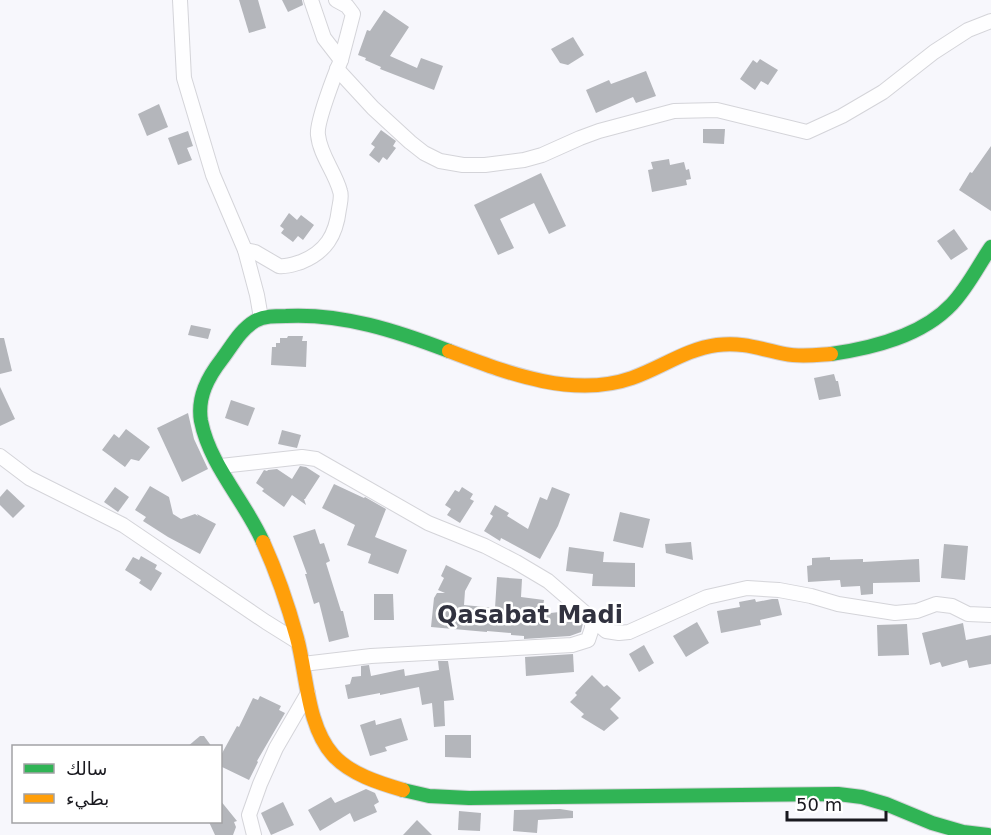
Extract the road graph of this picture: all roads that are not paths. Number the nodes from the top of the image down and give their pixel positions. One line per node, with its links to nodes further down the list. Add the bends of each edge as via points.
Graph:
1 (180, 0): 7 (street, via 184,78 213,175)
2 (311, 0): 5 (street, via 324,38)
3 (336, 0): 5 (street, via 352,14)
4 (991, 21): 5 (street, via 968,30 934,52 883,92 807,132 717,110 674,111 599,131 542,155 485,165 440,161 424,153 373,108)
5 (339, 65): 7 (street, via 317,134 341,193 338,219 329,243 315,256 283,267)
6 (991, 247): 8 (street, via 948,307 921,327 889,341 829,355 787,355 740,344 701,348 616,384 549,382 511,373 409,336 352,322 310,315)
7 (245, 250): 8 (street)
8 (261, 318): 10 (street, via 248,326 204,388 202,420)
9 (0, 456): 13 (street, via 28,478 123,525)
10 (220, 466): 12 (street, via 302,457 316,459 428,523 516,562 548,581); 13 (street, via 266,546)
11 (991, 615): 12 (street, via 968,614 936,604 917,612 895,614 790,592 747,588 707,597 629,632 606,631)
12 (592, 619): 14 (street, via 588,640 572,645)
13 (298, 642): 14 (street)
14 (303, 664): 15 (street)
15 (308, 693): 16 (street, via 326,746 340,763 363,775 425,795 482,798 838,794 886,804); 17 (street, via 260,784 249,815)
16 (962, 834): 18 (street)
17 (254, 835)
18 (988, 835)

